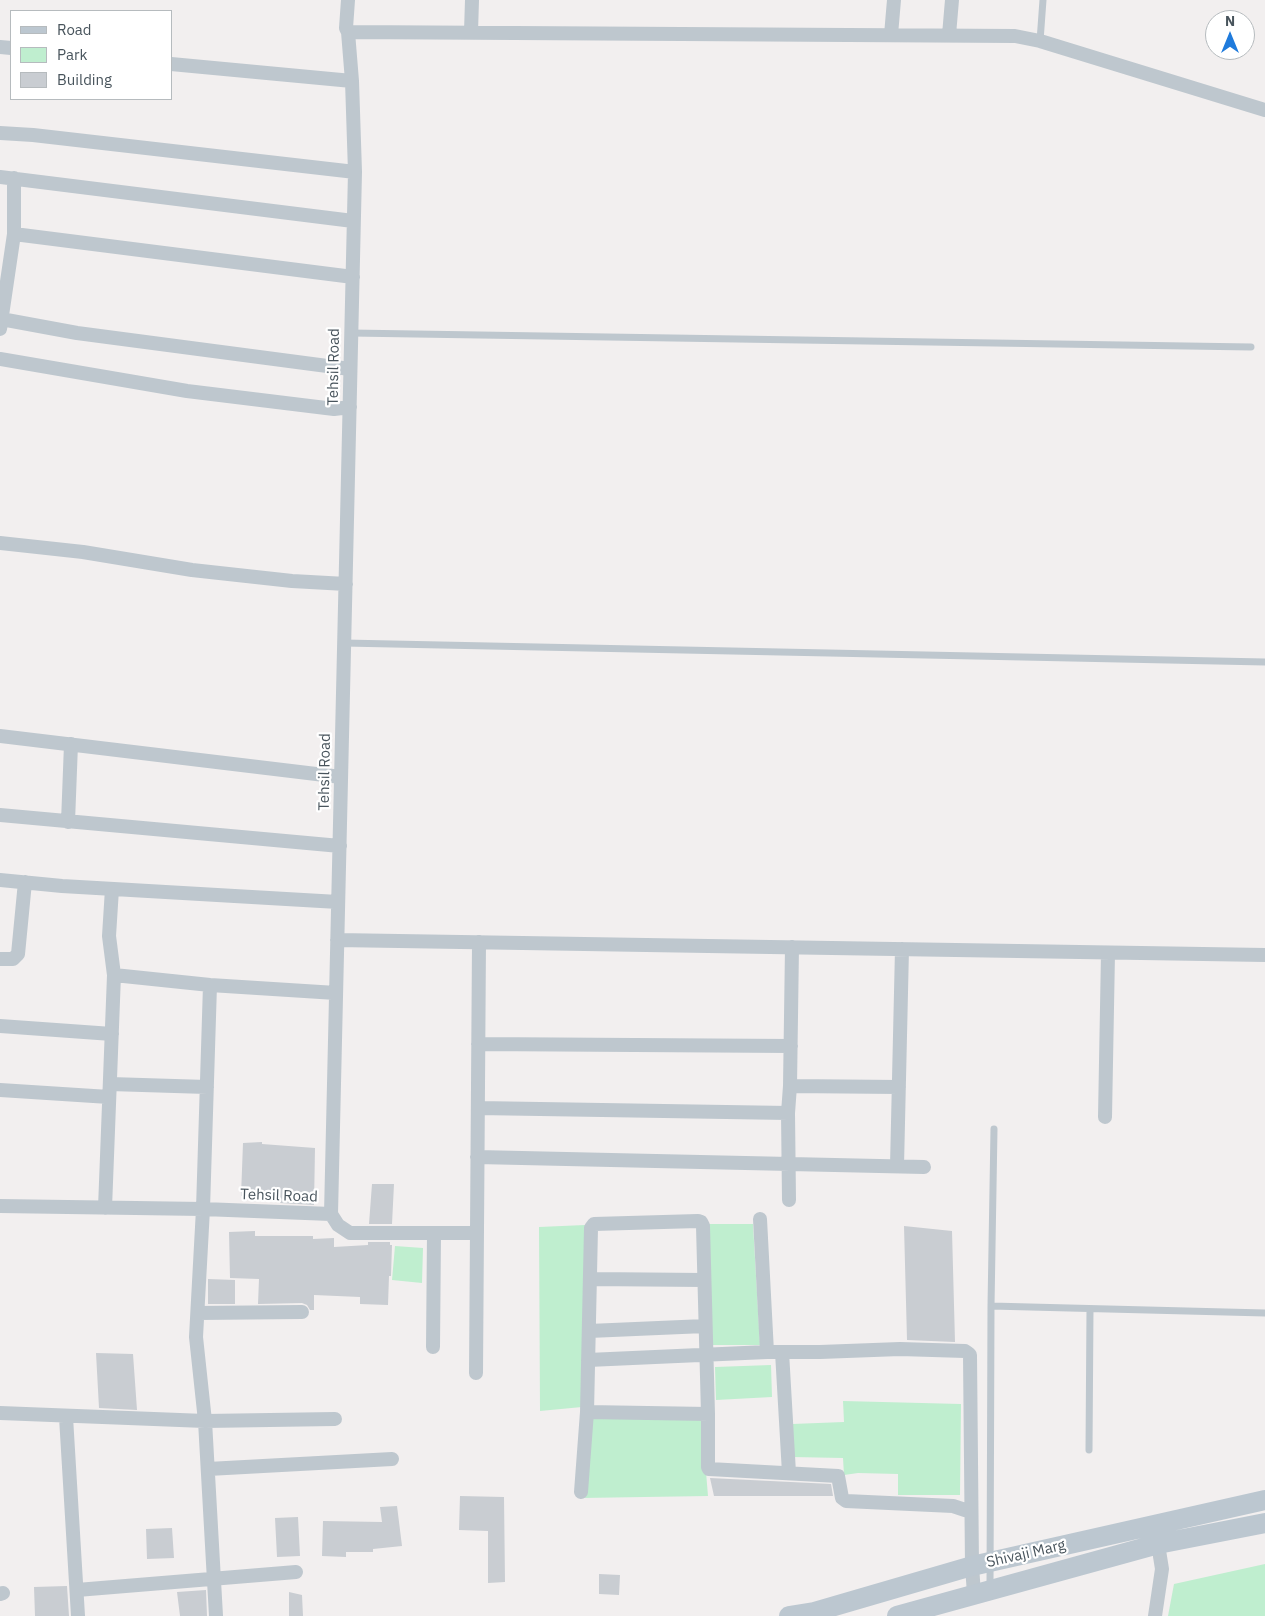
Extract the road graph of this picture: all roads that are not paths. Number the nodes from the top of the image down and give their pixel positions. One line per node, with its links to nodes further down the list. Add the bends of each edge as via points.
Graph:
1 (348, 0): 7 (street, Tehsil Road)
2 (472, 0): 8 (street)
3 (886, 0): 6 (lane)
4 (952, 0): 10 (street)
5 (1043, 0): 11 (lane)
6 (894, 6): 9 (street)
7 (348, 32): 8 (street); 13 (street, Tehsil Road)
8 (471, 32): 9 (street)
9 (891, 35): 10 (street)
10 (949, 35): 11 (street, via 1005,36)
11 (1040, 41): 14 (street)
12 (172, 64): 13 (street)
13 (352, 81): 16 (street, Tehsil Road)
14 (1265, 110)
15 (0, 133): 16 (street)
16 (355, 172): 18 (street, Tehsil Road)
17 (7, 178): 18 (street); 19 (street)
18 (353, 221): 20 (street, Tehsil Road)
19 (14, 234): 20 (street); 21 (street)
20 (353, 277): 22 (street, Tehsil Road)
21 (1, 324): 25 (street)
22 (351, 332): 23 (lane); 25 (street, Tehsil Road)
23 (1251, 347)
24 (0, 359): 26 (street, via 186,391 334,409)
25 (350, 369): 26 (street, Tehsil Road)
26 (350, 407): 28 (street, Tehsil Road)
27 (0, 543): 28 (street, via 83,552 192,570)
28 (346, 584): 29 (street, Tehsil Road)
29 (344, 644): 30 (lane); 33 (street, Tehsil Road)
30 (1265, 662)
31 (0, 736): 32 (street)
32 (71, 744): 33 (street); 35 (street)
33 (341, 777): 36 (street, Tehsil Road)
34 (0, 815): 35 (street)
35 (68, 822): 36 (street)
36 (340, 846): 40 (street, Tehsil Road)
37 (0, 880): 38 (street)
38 (25, 882): 39 (street); 47 (street, via 18,954 13,959)
39 (112, 889): 40 (street); 48 (street, via 109,936)
40 (338, 902): 41 (street, Tehsil Road)
41 (337, 940): 42 (street); 50 (street, Tehsil Road)
42 (479, 942): 43 (street); 53 (street)
43 (792, 947): 44 (street); 54 (street)
44 (902, 949): 45 (street); 57 (street)
45 (1108, 953): 46 (street); 62 (street)
46 (1265, 955)
47 (0, 959)
48 (114, 975): 49 (street); 52 (street)
49 (210, 984): 50 (street); 56 (street)
50 (336, 993): 72 (street, Tehsil Road)
51 (0, 1026): 52 (street)
52 (112, 1034): 59 (street)
53 (478, 1044): 54 (street); 60 (street)
54 (791, 1046): 55 (street)
55 (790, 1086): 57 (street); 61 (street)
56 (207, 1087): 59 (street); 71 (street)
57 (899, 1087): 66 (street)
58 (0, 1090): 59 (street)
59 (110, 1090): 70 (street)
60 (478, 1108): 61 (street); 64 (street)
61 (788, 1113): 65 (street)
62 (1105, 1117)
63 (994, 1129): 78 (lane)
64 (477, 1157): 65 (street); 75 (street)
65 (789, 1164): 66 (street); 68 (street)
66 (897, 1166): 67 (street)
67 (924, 1167)
68 (788, 1200)
69 (0, 1206): 70 (street, Tehsil Road)
70 (105, 1208): 71 (street, Tehsil Road)
71 (203, 1209): 72 (street, Tehsil Road); 81 (street)
72 (331, 1214): 74 (street, via 338,1225 350,1232)
73 (760, 1219): 86 (street)
74 (434, 1233): 75 (street); 85 (street)
75 (476, 1233): 90 (street)
76 (590, 1279): 77 (street); 77 (street, via 591,1228 594,1224 698,1221 702,1226); 84 (street)
77 (703, 1280): 83 (street)
78 (991, 1306): 79 (lane); 106 (lane)
79 (1090, 1309): 82 (lane); 97 (lane)
80 (302, 1312): 81 (street)
81 (198, 1313): 96 (street, via 196,1338)
82 (1265, 1313)
83 (705, 1326): 84 (street); 88 (street)
84 (589, 1331): 89 (street)
85 (433, 1347)
86 (767, 1352): 87 (street); 88 (street)
87 (782, 1352): 100 (street); 103 (street, via 900,1349 968,1353)
88 (706, 1354): 89 (street); 93 (street)
89 (588, 1360): 91 (street)
90 (476, 1373)
91 (587, 1412): 93 (street); 101 (street)
92 (0, 1413): 94 (street)
93 (708, 1414): 100 (street, via 709,1469)
94 (66, 1416): 96 (street); 109 (street)
95 (335, 1419): 96 (street)
96 (205, 1421): 99 (street)
97 (1089, 1450)
98 (392, 1459): 99 (street)
99 (208, 1469): 108 (street)
100 (790, 1473): 103 (street, via 838,1476 842,1498 846,1501 953,1506)
101 (581, 1492)
102 (1265, 1500): 106 (main road, Shivaji Marg)
103 (971, 1512): 106 (street)
104 (1265, 1523): 105 (main road, Shivaji Marg)
105 (1158, 1544): 110 (main road, Shivaji Marg); 115 (street, via 1162,1568)
106 (981, 1564): 110 (street); 113 (main road, Shivaji Marg, via 814,1612)
107 (296, 1572): 108 (street)
108 (214, 1580): 109 (street); 112 (street)
109 (77, 1590): 111 (street)
110 (982, 1592): 114 (main road, Shivaji Marg)
111 (78, 1616)
112 (216, 1616)
113 (789, 1616)
114 (897, 1616)
115 (1155, 1616)

